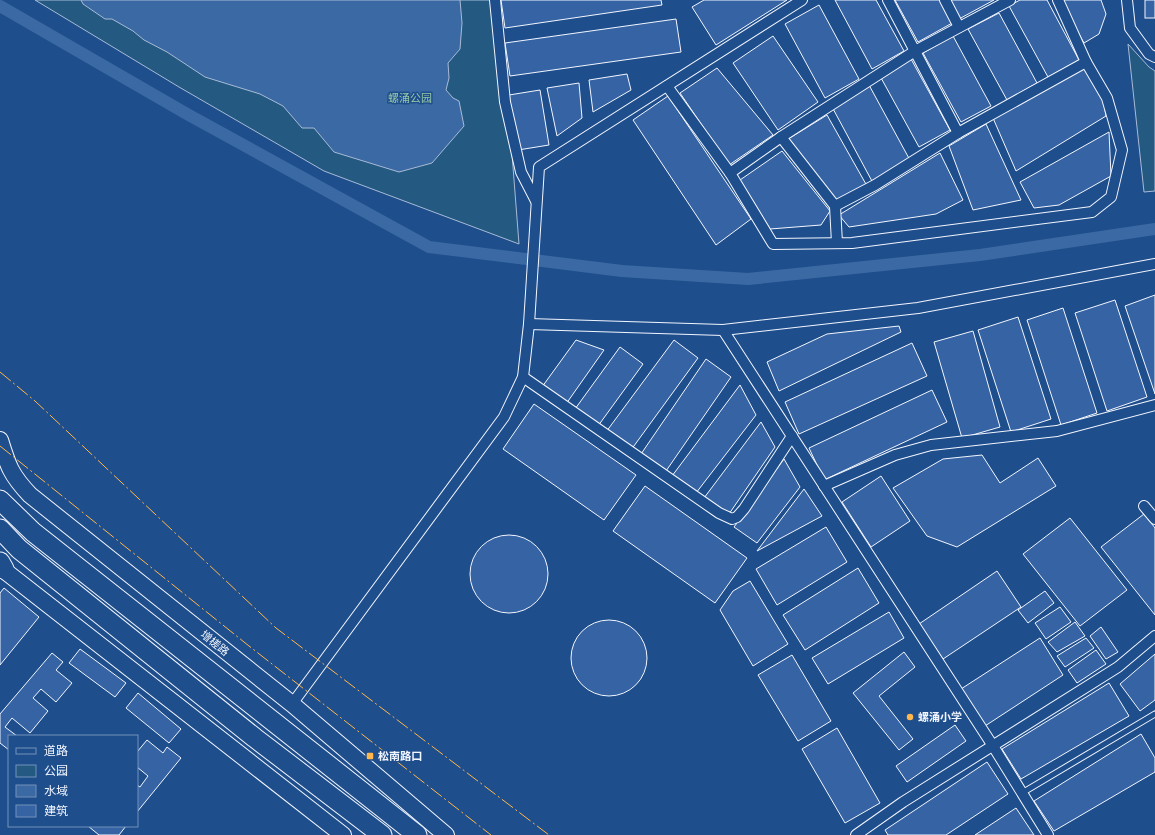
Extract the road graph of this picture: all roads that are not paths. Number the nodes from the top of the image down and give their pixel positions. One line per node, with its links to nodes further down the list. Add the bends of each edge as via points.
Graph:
1 (495, 0): 16 (street, via 505,102 521,172)
2 (802, 0): 12 (street)
3 (888, 0): 9 (street)
4 (945, 0): 8 (street)
5 (1010, 0): 8 (street)
6 (1058, 0): 11 (street)
7 (1126, 0): 10 (street, via 1130,28 1149,54)
8 (959, 27): 9 (street)
9 (914, 51): 13 (street); 14 (street)
10 (1155, 56)
11 (1086, 62): 13 (street); 18 (street, via 1107,98 1122,150 1111,197 1092,212)
12 (667, 86): 15 (street); 16 (street, via 539,167)
13 (958, 133): 17 (street, via 875,185)
14 (781, 136): 15 (street); 17 (street)
15 (730, 173): 18 (street, via 773,244)
16 (536, 201): 20 (street)
17 (835, 206): 18 (street)
18 (837, 243)
19 (1155, 264): 21 (street, via 918,308)
20 (529, 324): 21 (street); 22 (street)
21 (723, 330): 24 (street)
22 (524, 377): 24 (street, via 719,513 732,519 744,508); 33 (street, via 504,417)
23 (1155, 405): 26 (street, via 1057,431 931,445 895,455)
24 (792, 436): 26 (street)
25 (0, 440): 33 (main road, 增槎路, via 8,467 16,481 30,495)
26 (824, 486): 35 (street)
27 (0, 500): 39 (highway, via 33,532)
28 (1144, 506): 29 (street)
29 (1155, 519)
30 (0, 529): 38 (highway, via 26,554 255,738)
31 (1, 566): 37 (main road)
32 (1155, 636): 35 (street, via 1118,667)
33 (292, 704): 40 (main road, 增槎路)
34 (1155, 714): 36 (lane)
35 (992, 746): 36 (street); 41 (street)
36 (1022, 793): 42 (street)
37 (342, 835)
38 (382, 835)
39 (417, 835)
40 (446, 835)
41 (856, 835)
42 (1048, 835)

